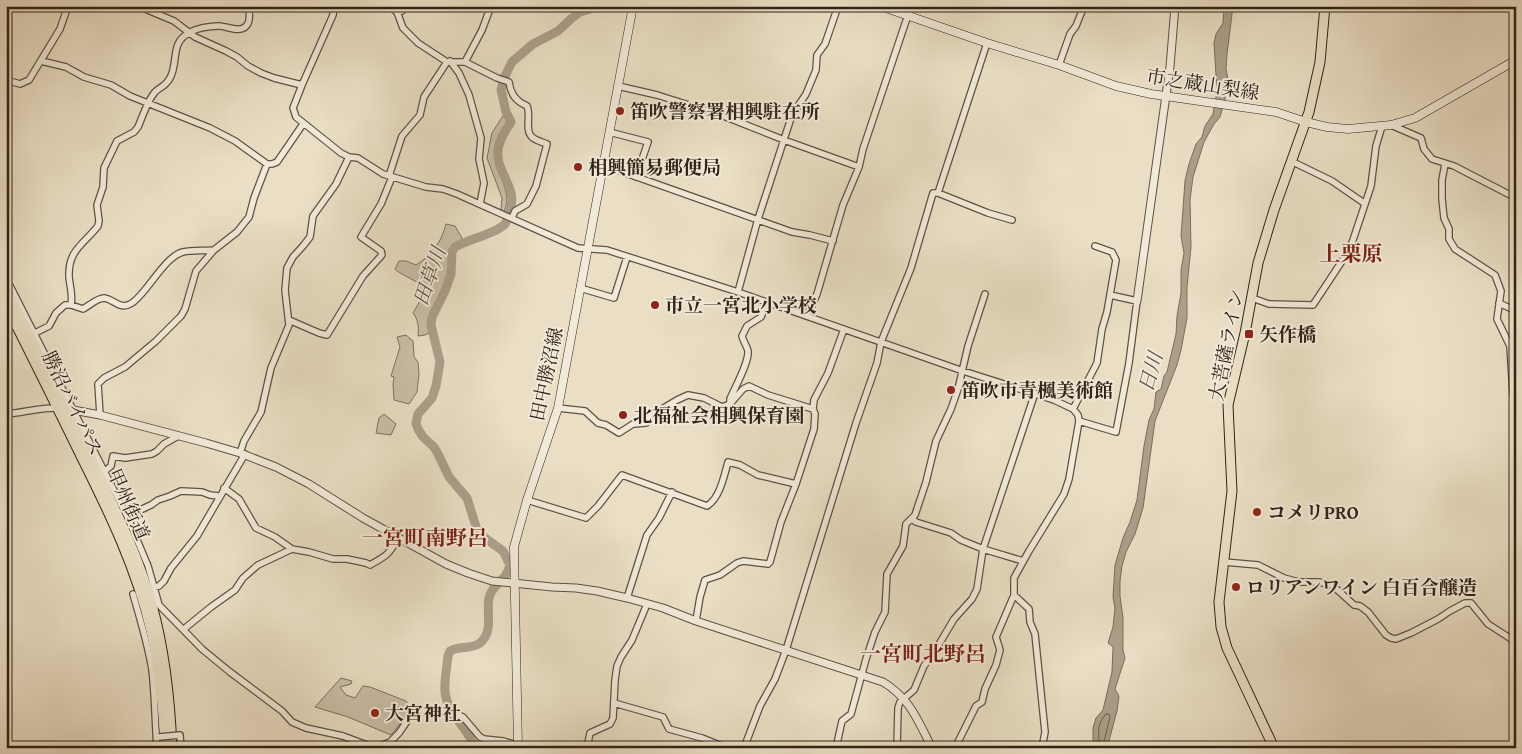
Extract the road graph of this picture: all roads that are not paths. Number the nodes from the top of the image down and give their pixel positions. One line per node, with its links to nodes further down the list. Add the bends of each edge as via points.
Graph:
1 (68, 6): 20 (street, via 60,29)
2 (138, 6): 17 (street, via 174,21)
3 (249, 6): 17 (street, via 249,21 243,29 217,26)
4 (334, 6): 25 (street)
5 (389, 6): 14 (street)
6 (407, 6): 14 (street)
7 (491, 6): 22 (street)
8 (633, 6): 26 (main road, 田中勝沼線)
9 (880, 6): 16 (main road, 市之蔵山梨線)
10 (911, 6): 16 (street)
11 (1084, 6): 23 (street)
12 (1175, 6): 27 (street)
13 (1325, 6): 29 (highway, 大菩薩ライン, via 1320,62)
14 (397, 12): 21 (street, via 403,28 418,43)
15 (836, 12): 34 (street, via 825,44 817,55 816,70 792,115)
16 (908, 16): 18 (main road, 市之蔵山梨線); 40 (street)
17 (188, 33): 25 (street, via 261,73); 28 (street, via 177,44 170,78 155,92)
18 (987, 43): 23 (main road, 市之蔵山梨線); 43 (street)
19 (1516, 60): 32 (main road, 市之蔵山梨線, via 1424,114)
20 (41, 61): 24 (street, via 27,82 20,84); 28 (street, via 111,85)
21 (449, 62): 22 (street); 41 (street, via 424,97 420,115 402,136); 46 (street, via 460,73 481,138 479,159 484,183)
22 (465, 62): 47 (street, via 509,82 514,98 527,106 530,134 547,144 536,186 527,204)
23 (1059, 65): 27 (main road, 市之蔵山梨線, via 1116,86)
24 (6, 80)
25 (302, 85): 30 (street, via 293,108)
26 (618, 86): 33 (main road, 田中勝沼線); 34 (street, via 721,115)
27 (1166, 95): 29 (main road, 市之蔵山梨線, via 1276,112); 62 (street)
28 (149, 104): 37 (street, via 210,128); 66 (street, via 134,132 117,141 104,168 103,187 97,205 98,226 76,250 71,261)
29 (1306, 122): 31 (main road, 市之蔵山梨線, via 1348,130); 36 (highway, 大菩薩ライン)
30 (303, 124): 35 (street); 37 (street, via 277,162)
31 (1382, 126): 32 (main road, 市之蔵山梨線); 45 (street, via 1371,186)
32 (1391, 126): 38 (street, via 1421,138 1428,155)
33 (609, 132): 39 (main road, 田中勝沼線); 42 (street, via 648,142)
34 (784, 140): 40 (street); 48 (street)
35 (350, 158): 41 (street, via 358,158); 69 (street, via 313,216 310,237 287,268 285,290)
36 (1291, 161): 45 (street, via 1332,181); 61 (highway, 大菩薩ライン, via 1258,262)
37 (267, 164): 53 (street, via 249,217 237,232)
38 (1445, 164): 44 (street, via 1460,168); 64 (street, via 1442,199 1449,238 1455,249 1494,275 1501,291)
39 (603, 165): 42 (street); 52 (main road, 田中勝沼線)
40 (858, 167): 50 (street, via 843,205)
41 (390, 176): 46 (street, via 450,192); 69 (street, via 381,204 361,237 382,254 362,276 327,335)
42 (636, 177): 48 (street)
43 (938, 193): 49 (street); 72 (street, via 933,193 911,268)
44 (1516, 198)
45 (1364, 202): 61 (street, via 1350,246 1313,305 1269,304)
46 (480, 204): 47 (street)
47 (511, 218): 52 (street, via 578,248)
48 (758, 219): 50 (street, via 792,232); 58 (street)
49 (1012, 220)
50 (834, 241): 68 (street)
51 (1095, 246): 60 (street, via 1112,252 1116,260)
52 (588, 249): 54 (street, via 607,250); 56 (main road, 田中勝沼線)
53 (214, 250): 66 (street, via 177,254 132,303 119,306 105,298 83,309); 82 (street, via 196,271 181,316 125,367 98,384)
54 (627, 257): 56 (street, via 614,298); 58 (street)
55 (6, 278): 71 (street)
56 (580, 288): 78 (main road, 田中勝沼線)
57 (6, 289): 71 (highway, 甲州街道)
58 (738, 292): 63 (street)
59 (985, 294): 73 (street)
60 (1110, 295): 62 (street); 79 (street, via 1097,363)
61 (1252, 298): 98 (highway, 大菩薩ライン, via 1228,405 1232,491)
62 (1137, 301): 83 (street, via 1116,432)
63 (767, 302): 68 (street); 76 (street, via 761,317 747,326 742,336 748,352)
64 (1499, 304): 67 (street); 75 (street, via 1497,319 1510,346)
65 (6, 305): 77 (highway, 勝沼バイパス)
66 (71, 305): 71 (street, via 65,305 48,326)
67 (1516, 311)
68 (807, 316): 70 (street)
69 (289, 320): 85 (street, via 270,368 261,412 244,441)
70 (844, 329): 72 (street); 80 (street, via 814,400)
71 (32, 334): 77 (highway, 甲州街道)
72 (881, 342): 73 (street); 108 (street)
73 (963, 371): 74 (street); 93 (street, via 936,441)
74 (1035, 394): 79 (street); 96 (street)
75 (1516, 398)
76 (730, 404): 78 (street, via 722,408 704,398 688,395 652,415 646,423 633,424 619,433 598,423 585,411); 80 (street, via 749,386)
77 (65, 408): 81 (street, via 50,407); 82 (street); 86 (street); 117 (highway, 勝沼バイパス, via 144,602 158,667); 118 (highway, 甲州街道, via 122,523 152,603 168,685)
78 (558, 408): 91 (main road, 田中勝沼線)
79 (1073, 409): 83 (street)
80 (813, 410): 87 (street, via 814,429)
81 (6, 414)
82 (100, 415): 84 (street)
83 (1079, 421): 97 (street, via 1070,479)
84 (178, 436): 85 (street); 86 (street, via 152,454 125,458 113,456 111,466)
85 (243, 454): 88 (street); 94 (street, via 309,484)
86 (105, 471): 92 (street)
87 (796, 484): 89 (street, via 758,475 728,462 722,484 707,506); 105 (street, via 770,562 737,563 720,575 705,580)
88 (224, 488): 90 (street); 95 (street, via 239,499 256,528)
89 (672, 492): 91 (street, via 622,475 586,518); 103 (street, via 647,535)
90 (219, 496): 92 (street, via 181,490); 100 (street, via 197,536 164,581)
91 (528, 500): 99 (main road, 田中勝沼線, via 514,553)
92 (127, 516): 100 (street, via 148,566)
93 (912, 519): 96 (street); 109 (street, via 906,524 902,546 887,574 885,612 875,632)
94 (398, 538): 95 (street, via 391,551 370,566); 99 (street, via 456,569 492,581)
95 (292, 549): 106 (street, via 258,565 235,590)
96 (983, 549): 97 (street); 110 (street, via 977,589 972,600 954,619 924,666 914,690)
97 (1023, 561): 102 (street, via 1014,578)
98 (1224, 562): 107 (street, via 1258,564 1284,578 1332,585 1354,605 1368,612 1391,638 1411,633 1471,603 1488,624); 129 (highway, 大菩薩ライン, via 1219,607 1223,637)
99 (515, 584): 103 (street, via 583,589); 115 (main road, 田中勝沼線)
100 (153, 588): 106 (street, via 159,605)
101 (132, 594): 114 (street, via 152,668)
102 (1014, 595): 127 (street, via 996,637 1000,650 996,665 982,702 976,706); 128 (street, via 1029,609 1035,634 1045,732)
103 (627, 598): 104 (street)
104 (647, 604): 105 (street); 111 (street, via 617,666)
105 (696, 621): 108 (street)
106 (184, 629): 112 (street, via 230,672 292,722 306,728 343,736 375,748 395,738)
107 (1516, 642)
108 (786, 650): 109 (street); 123 (street)
109 (863, 675): 110 (street, via 893,688); 124 (street, via 851,714 842,721)
110 (904, 699): 125 (street, via 898,708); 126 (street)
111 (614, 702): 121 (street, via 610,724 590,733); 122 (street, via 663,717 669,729)
112 (416, 708)
113 (448, 714): 115 (street, via 459,715 484,739 503,741)
114 (158, 737): 116 (street); 119 (street, bridge, via 180,735)
115 (517, 747): 120 (street)
116 (157, 748)
117 (165, 748)
118 (172, 748)
119 (181, 748)
120 (527, 748)
121 (587, 748)
122 (727, 748)
123 (744, 748)
124 (836, 748)
125 (897, 748)
126 (932, 748)
127 (957, 748)
128 (1042, 748)
129 (1274, 748)

